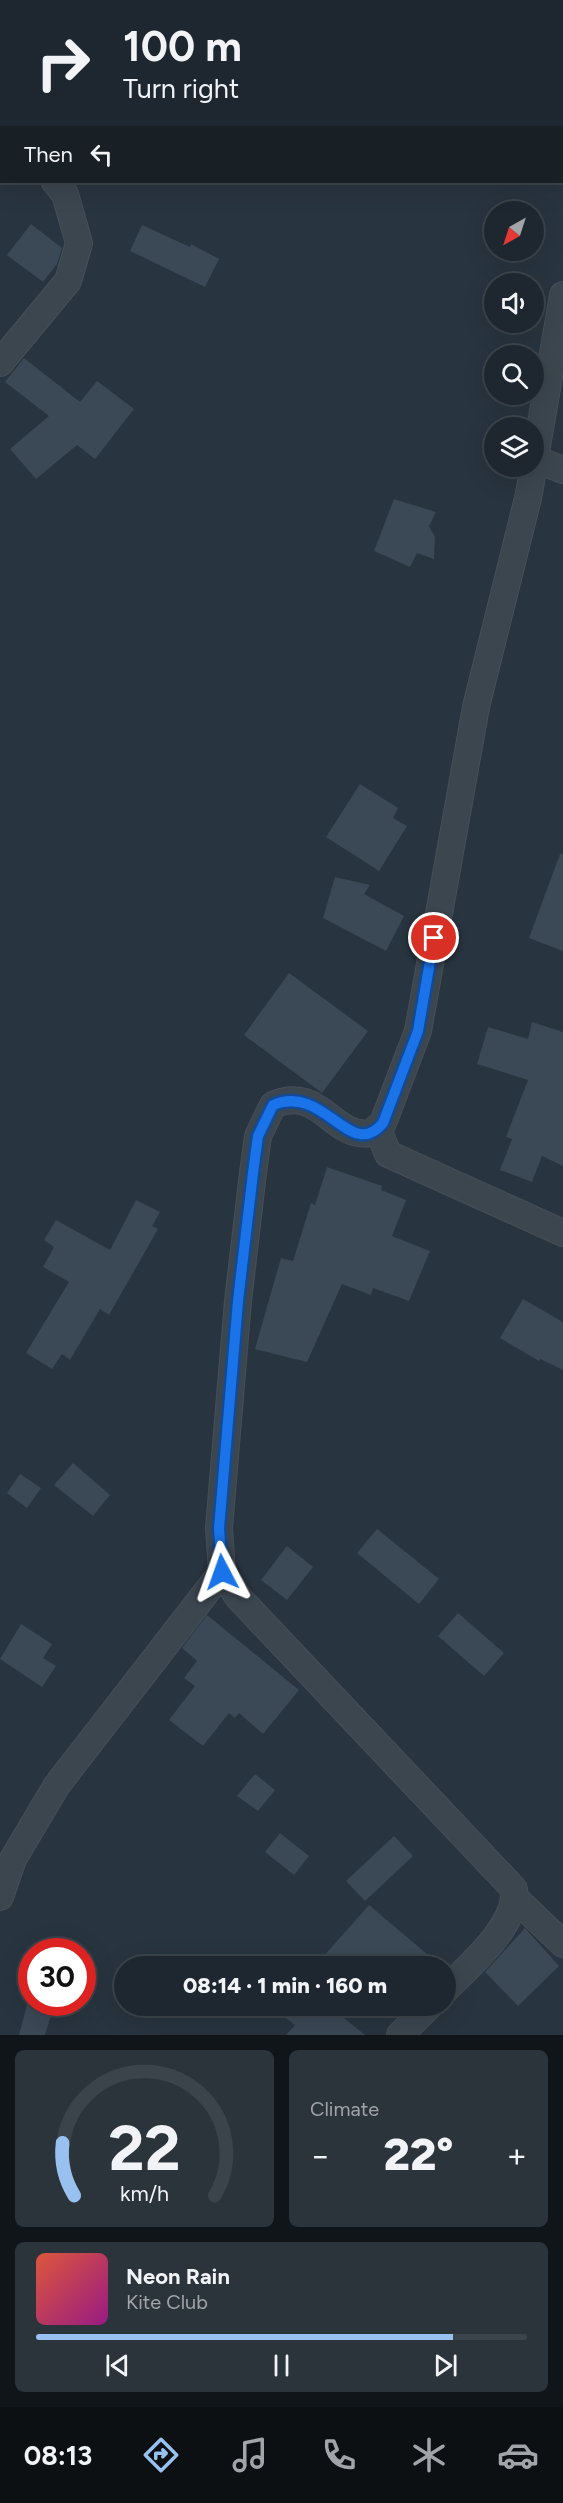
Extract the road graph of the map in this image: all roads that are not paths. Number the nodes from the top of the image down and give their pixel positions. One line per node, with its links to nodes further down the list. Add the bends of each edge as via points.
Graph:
1 (56, 183): 3 (street, via 65,194 79,243 68,281)
2 (563, 296): 4 (street)
3 (0, 363)
4 (542, 417)
5 (544, 465): 6 (street)
6 (563, 470)
7 (532, 477): 8 (street, via 476,707 418,1031)
8 (378, 1129): 9 (street, via 388,1154); 10 (street, via 352,1133 312,1104 292,1100 273,1105 258,1136 238,1301 220,1516)
9 (563, 1233)
10 (222, 1572): 11 (street, via 57,1785 13,1859); 12 (street, via 238,1597 514,1889)
11 (0, 1897)
12 (515, 1898): 13 (street); 14 (street, via 505,1923)
13 (563, 1944)
14 (456, 1979)
15 (419, 2016): 16 (street)
16 (400, 2035)

